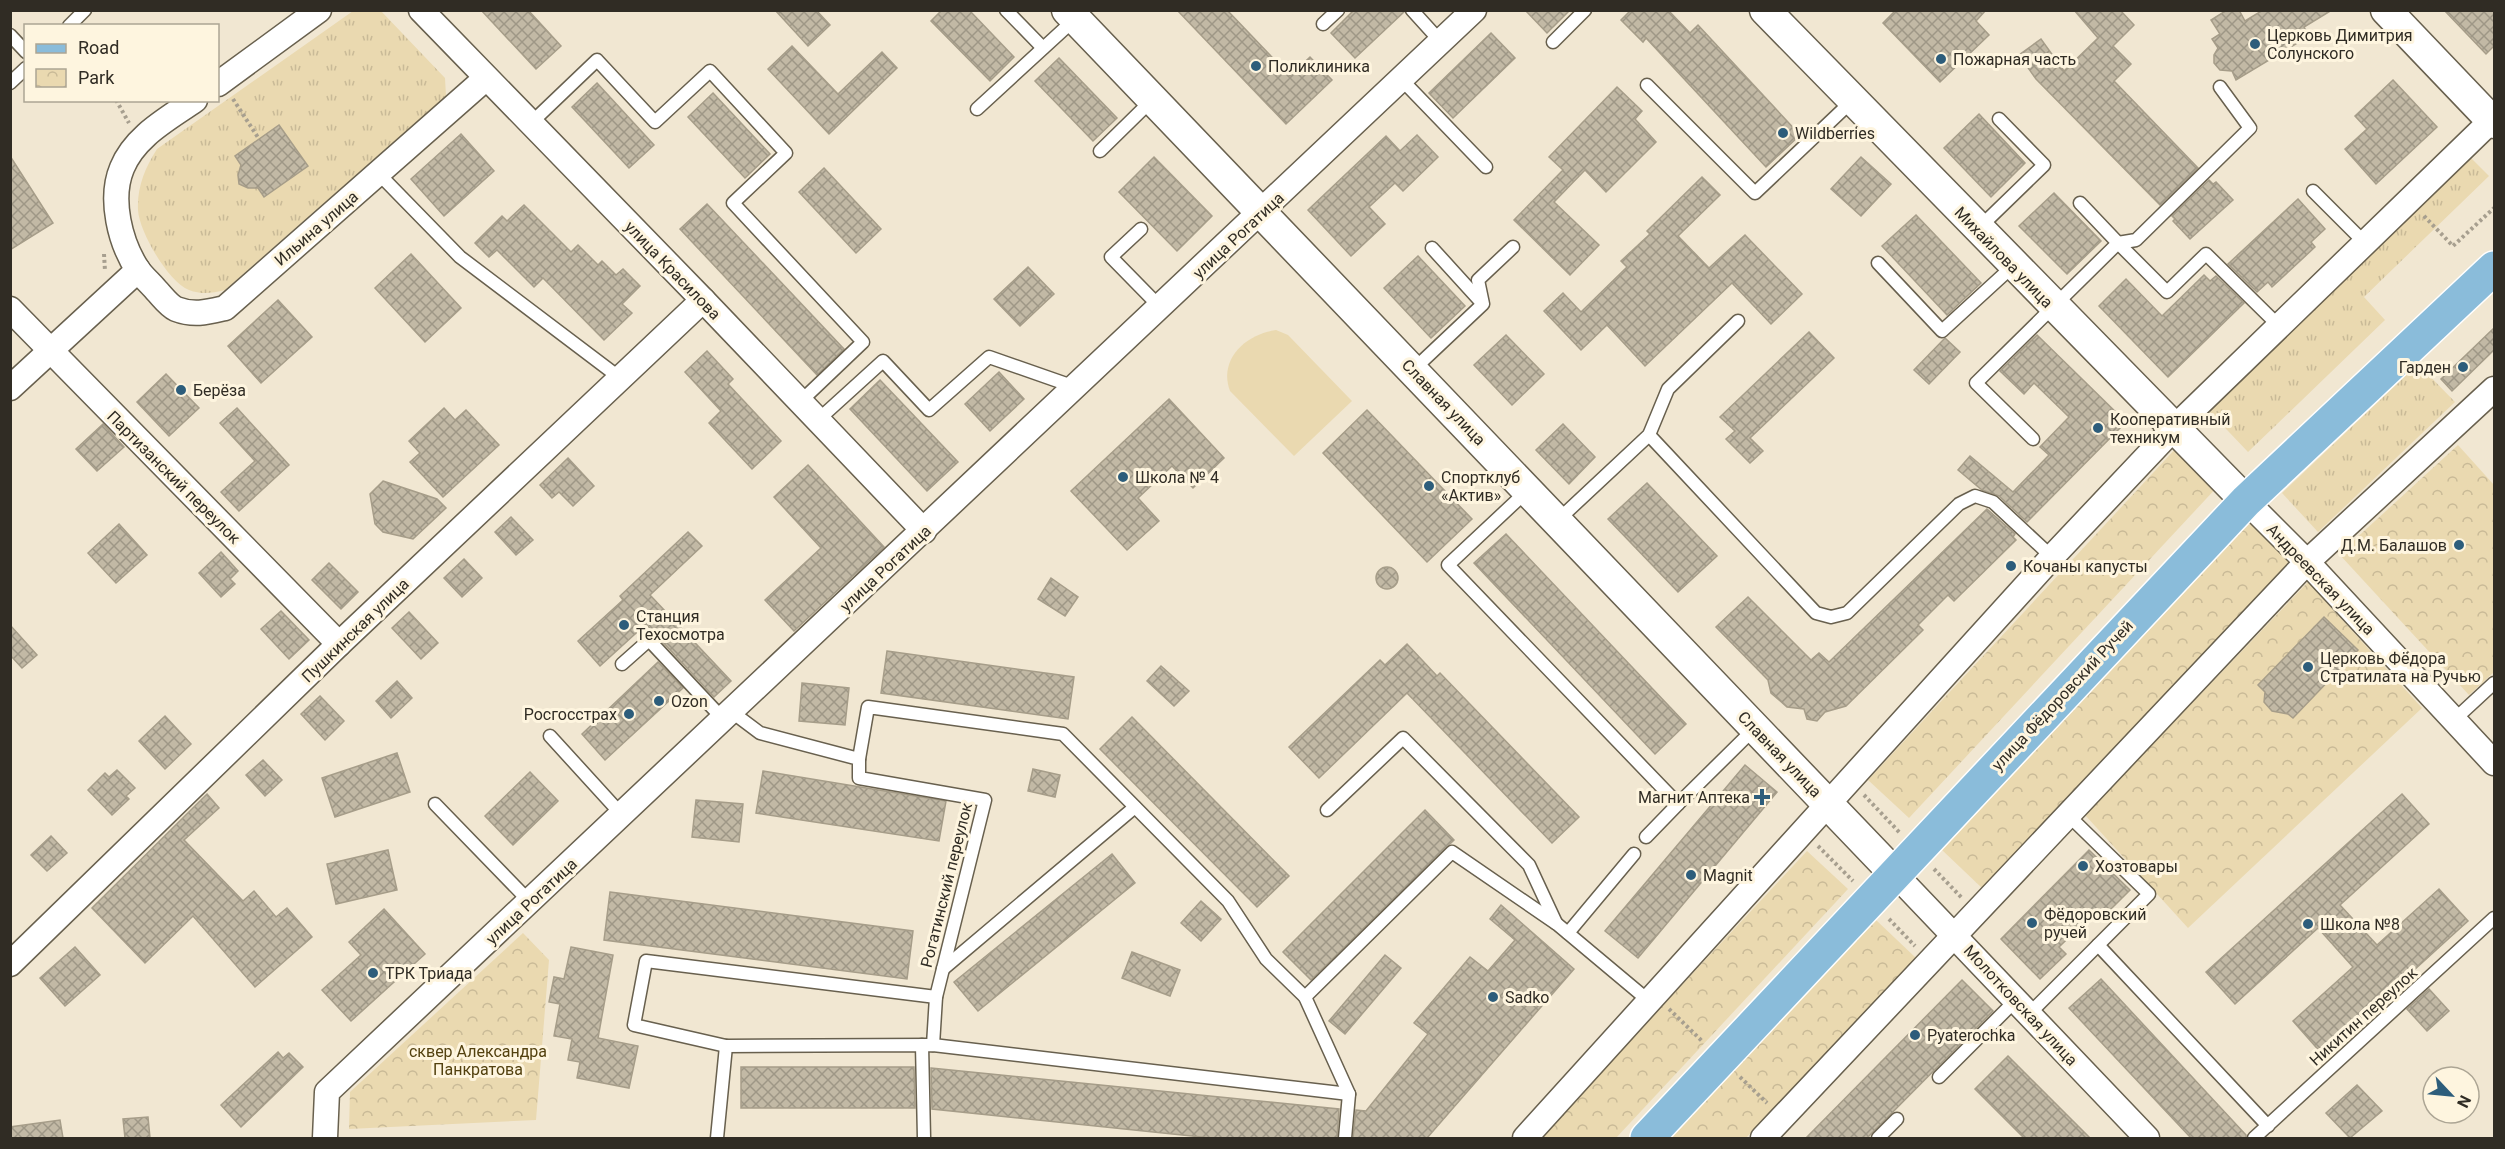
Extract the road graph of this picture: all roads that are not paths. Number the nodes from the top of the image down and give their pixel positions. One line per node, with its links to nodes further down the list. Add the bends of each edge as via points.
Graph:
1 (84, 10): 12 (lane)
2 (319, 10): 25 (street)
3 (1006, 10): 17 (lane)
4 (1338, 10): 13 (lane)
5 (1412, 10): 15 (lane)
6 (1474, 10): 15 (street, улица Рогатица)
7 (1585, 10): 16 (lane)
8 (1765, 10): 27 (street, Михайлова улица)
9 (2386, 10): 31 (street)
10 (424, 12): 20 (street, улица Красилова)
11 (1071, 15): 17 (lane); 26 (street, Славная улица)
12 (71, 24)
13 (1323, 24)
14 (10, 35): 18 (lane)
15 (1441, 42): 21 (street, улица Рогатица)
16 (1553, 42)
17 (1043, 48): 29 (lane)
18 (24, 50)
19 (24, 70): 22 (lane)
20 (485, 79): 32 (street, улица Красилова); 35 (street, Ильина улица)
21 (1402, 80): 34 (lane); 38 (street, улица Рогатица)
22 (10, 83)
23 (1647, 86): 27 (lane, via 1755,193)
24 (2220, 87): 41 (lane, via 2250,128 2136,240)
25 (223, 89)
26 (1153, 99): 33 (lane); 38 (street, Славная улица)
27 (1852, 101): 40 (street, Михайлова улица)
28 (192, 102): 48 (street, Ильина улица, via 143,137 121,169 117,211 124,243)
29 (977, 109)
30 (1999, 119): 40 (lane, via 2044,165)
31 (2494, 120): 42 (street)
32 (530, 124): 49 (street, улица Красилова); 62 (lane, via 597,60 655,122 710,70 786,153 733,202 863,342)
33 (1100, 151)
34 (1486, 167)
35 (378, 173): 48 (street, Ильина улица, via 225,308 201,314 173,308); 58 (lane, via 460,257)
36 (2313, 191): 42 (lane)
37 (2080, 203): 41 (lane)
38 (1262, 212): 52 (street, улица Рогатица); 57 (street, Славная улица)
39 (1141, 229): 52 (lane, via 1111,257)
40 (1977, 230): 46 (street, Михайлова улица)
41 (2118, 243): 51 (lane); 55 (lane, via 2167,292 2206,254)
42 (2365, 243): 55 (street)
43 (1432, 248): 50 (lane)
44 (1513, 248): 50 (lane, via 1478,280)
45 (1878, 263): 46 (lane, via 1942,331)
46 (2013, 266): 51 (street, Михайлова улица)
47 (2494, 268): 68 (main road, улица Фёдоровский Ручей)
48 (138, 270): 56 (street)
49 (703, 300): 58 (street, Пушкинская улица); 62 (street, улица Красилова)
50 (1483, 304): 57 (lane)
51 (2053, 307): 64 (street, Михайлова улица); 66 (lane, via 1976,383)
52 (1161, 308): 60 (street, улица Рогатица)
53 (10, 309): 56 (street, Партизанский переулок)
54 (1738, 321): 65 (lane, via 1668,389)
55 (2279, 326): 64 (street)
56 (50, 350): 59 (street); 73 (street, Партизанский переулок)
57 (1413, 370): 67 (street, Славная улица)
58 (620, 378): 73 (street, Пушкинская улица)
59 (10, 388)
60 (1076, 388): 63 (lane, via 989,357 929,410 883,361); 70 (street, улица Рогатица)
61 (2494, 388): 72 (street)
62 (800, 402): 63 (street, улица Красилова)
63 (818, 420): 70 (street, улица Красилова)
64 (2173, 429): 68 (street, Михайлова улица); 71 (street)
65 (1648, 435): 69 (lane); 71 (lane, via 1816,613 1831,617 1847,613 1959,504 1975,496 1993,502)
66 (2033, 439)
67 (1528, 490): 69 (street, Славная улица); 83 (lane, via 1448,565)
68 (2246, 501): 72 (street, Андреевская улица); 91 (main road, улица Фёдоровский Ручей)
69 (1557, 521): 78 (street, Славная улица)
70 (924, 531): 76 (street, улица Рогатица)
71 (2052, 557): 84 (street)
72 (2307, 562): 77 (street, Андреевская улица); 87 (street)
73 (339, 644): 98 (street, Пушкинская улица)
74 (622, 664): 76 (lane, via 649,640)
75 (2494, 683): 77 (lane)
76 (728, 716): 80 (lane, via 760,733); 88 (street, улица Рогатица)
77 (2454, 720): 81 (street, Андреевская улица)
78 (1755, 728): 83 (lane); 84 (street, Славная улица)
79 (550, 736): 88 (lane)
80 (859, 759): 85 (lane, via 868,707 1063,734); 99 (lane, Рогатинский переулок, via 859,778 985,800)
81 (2494, 763)
82 (435, 804): 92 (lane)
83 (1678, 804): 89 (lane)
84 (1827, 804): 91 (street, Славная улица); 102 (street)
85 (1135, 807): 99 (lane); 100 (lane, via 1228,901 1266,959)
86 (1327, 810): 94 (lane, via 1403,738 1529,865)
87 (2068, 814): 96 (street); 97 (lane, via 2149,894)
88 (622, 815): 92 (street, улица Рогатица)
89 (1646, 837)
90 (1634, 854): 95 (lane)
91 (1894, 873): 96 (street, Молотковская улица); 115 (main road, улица Фёдоровский Ручей)
92 (530, 902): 110 (street, улица Рогатица, via 327,1092)
93 (2494, 918): 109 (lane, Никитин переулок)
94 (1557, 924): 95 (lane); 100 (lane, via 1452,852)
95 (1568, 933): 102 (lane)
96 (1954, 935): 103 (street, Молотковская улица); 116 (street)
97 (2098, 945): 103 (lane); 109 (lane)
98 (10, 964)
99 (943, 969): 101 (lane, Рогатинский переулок)
100 (1305, 997): 107 (lane)
101 (936, 998): 104 (lane, Рогатинский переулок); 105 (lane, via 646,961 634,1025)
102 (1649, 1001): 114 (street)
103 (2022, 1007): 106 (lane); 118 (street, Молотковская улица)
104 (928, 1045): 105 (lane); 107 (lane); 112 (lane, Рогатинский переулок)
105 (726, 1046): 111 (lane)
106 (1939, 1077)
107 (1349, 1094): 113 (lane)
108 (1897, 1119): 117 (lane)
109 (2268, 1126): 119 (lane, Никитин переулок)
110 (325, 1138)
111 (717, 1138)
112 (924, 1138)
113 (1345, 1138)
114 (1525, 1138)
115 (1647, 1138)
116 (1764, 1138)
117 (1878, 1138)
118 (2147, 1138)
119 (2254, 1138)

